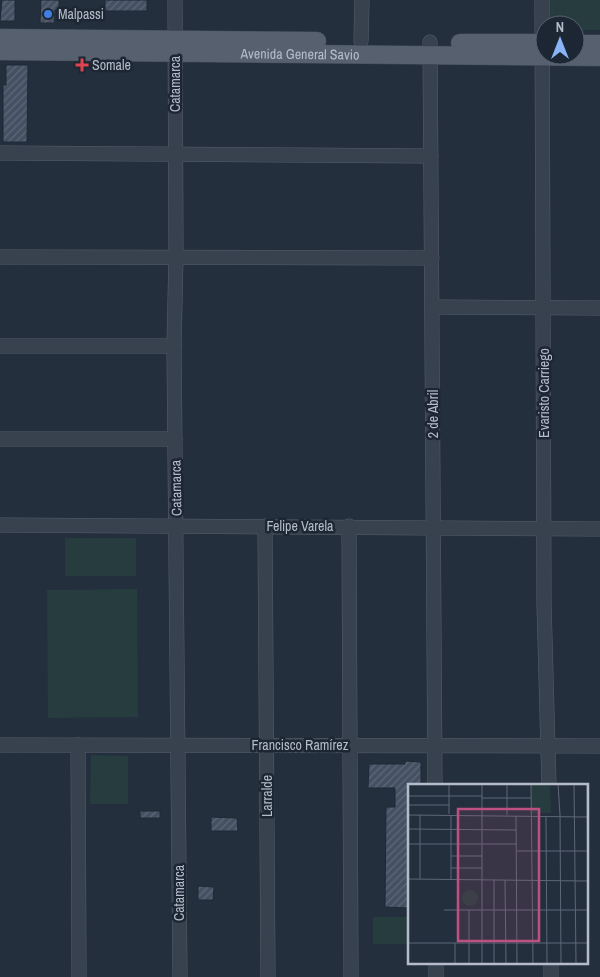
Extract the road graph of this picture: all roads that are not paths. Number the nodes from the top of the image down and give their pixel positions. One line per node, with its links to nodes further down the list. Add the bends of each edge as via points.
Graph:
1 (175, 0): 9 (street, Catamarca)
2 (362, 0): 6 (street)
3 (542, 0): 4 (street, Evaristo Carriego)
4 (542, 15)
5 (0, 38): 9 (main road, Avenida General Savio)
6 (361, 41): 9 (main road, Avenida General Savio); 11 (main road, Avenida General Savio)
7 (585, 44): 8 (main road)
8 (600, 44)
9 (175, 46): 11 (main road, Avenida General Savio); 12 (main road, Avenida General Savio); 17 (street, Catamarca)
10 (535, 47): 11 (main road, Avenida General Savio)
11 (430, 48): 18 (street, 2 de Abril)
12 (0, 51)
13 (585, 54): 14 (main road, Avenida General Savio)
14 (600, 57)
15 (543, 65): 23 (street, Evaristo Carriego)
16 (0, 153): 17 (street)
17 (175, 153): 18 (street); 19 (street, Catamarca)
18 (431, 156): 21 (street, 2 de Abril)
19 (176, 256): 20 (street); 21 (street); 26 (street, Catamarca)
20 (0, 257)
21 (432, 258): 22 (street, 2 de Abril)
22 (432, 307): 23 (street); 33 (street, 2 de Abril)
23 (544, 307): 24 (street); 34 (street, Evaristo Carriego)
24 (600, 308)
25 (0, 346): 26 (street)
26 (174, 346): 28 (street, Catamarca)
27 (0, 439): 28 (street)
28 (175, 439): 30 (street, Catamarca)
29 (0, 525): 30 (street, Felipe Varela)
30 (176, 526): 31 (street, Felipe Varela); 40 (street, Catamarca)
31 (265, 526): 32 (street, Felipe Varela); 37 (street, Larralde)
32 (348, 526): 33 (street, Felipe Varela); 38 (street)
33 (433, 526): 34 (street, Felipe Varela); 41 (street, 2 de Abril)
34 (545, 528): 35 (street, Felipe Varela); 42 (street, Evaristo Carriego)
35 (600, 528)
36 (0, 745): 39 (street, Francisco Ramírez)
37 (266, 745): 38 (street, Francisco Ramírez); 40 (street, Francisco Ramírez); 50 (street, Larralde)
38 (350, 745): 41 (street, Francisco Ramírez); 51 (street)
39 (78, 746): 40 (street, Francisco Ramírez); 48 (street)
40 (179, 746): 49 (street, Catamarca)
41 (435, 746): 42 (street, Francisco Ramírez); 44 (street, 2 de Abril)
42 (549, 746): 43 (street, Francisco Ramírez); 45 (street, Evaristo Carriego)
43 (600, 746)
44 (435, 784)
45 (549, 784)
46 (436, 964): 52 (street)
47 (551, 964): 53 (street)
48 (79, 977)
49 (180, 977)
50 (268, 977)
51 (351, 977)
52 (436, 977)
53 (551, 977)

